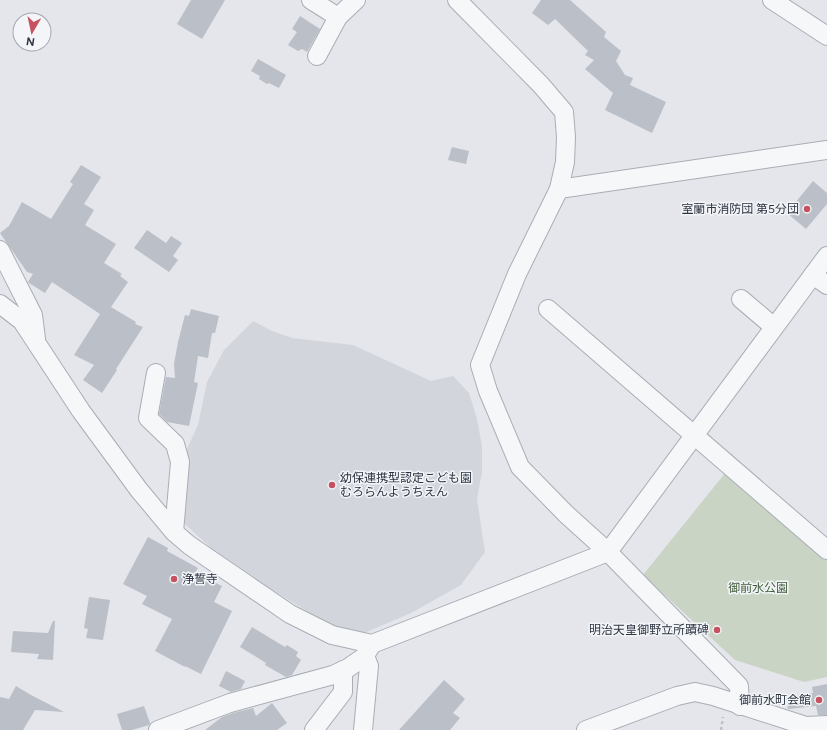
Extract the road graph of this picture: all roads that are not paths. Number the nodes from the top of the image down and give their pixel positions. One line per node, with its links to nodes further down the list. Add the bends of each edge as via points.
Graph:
1 (311, 0): 5 (street)
2 (356, 0): 5 (street)
3 (457, 0): 9 (street, via 541,85 564,112 565,162)
4 (772, 0): 6 (street)
5 (338, 18): 7 (street)
6 (827, 36)
7 (318, 56)
8 (827, 150): 9 (street)
9 (559, 189): 22 (street, via 517,274 480,365 520,467)
10 (0, 250): 17 (street, via 33,315)
11 (827, 256): 12 (street)
12 (820, 280): 16 (street)
13 (741, 299): 16 (street)
14 (0, 304): 17 (street, via 22,321)
15 (548, 309): 19 (street)
16 (774, 328): 19 (street)
17 (37, 344): 20 (street, via 81,411 139,490)
18 (156, 373): 20 (street, via 148,418 175,444 180,462)
19 (695, 435): 21 (street); 22 (street)
20 (174, 532): 23 (street, via 290,614)
21 (827, 550)
22 (608, 552): 23 (street); 25 (street, via 739,686)
23 (368, 650): 24 (street); 30 (street, via 370,666)
24 (343, 670): 28 (street, via 230,703); 29 (street, via 343,692)
25 (740, 706): 27 (street); 31 (street, via 695,692 677,696)
26 (827, 725): 27 (street)
27 (792, 726)
28 (158, 730)
29 (314, 730)
30 (363, 730)
31 (586, 730)

